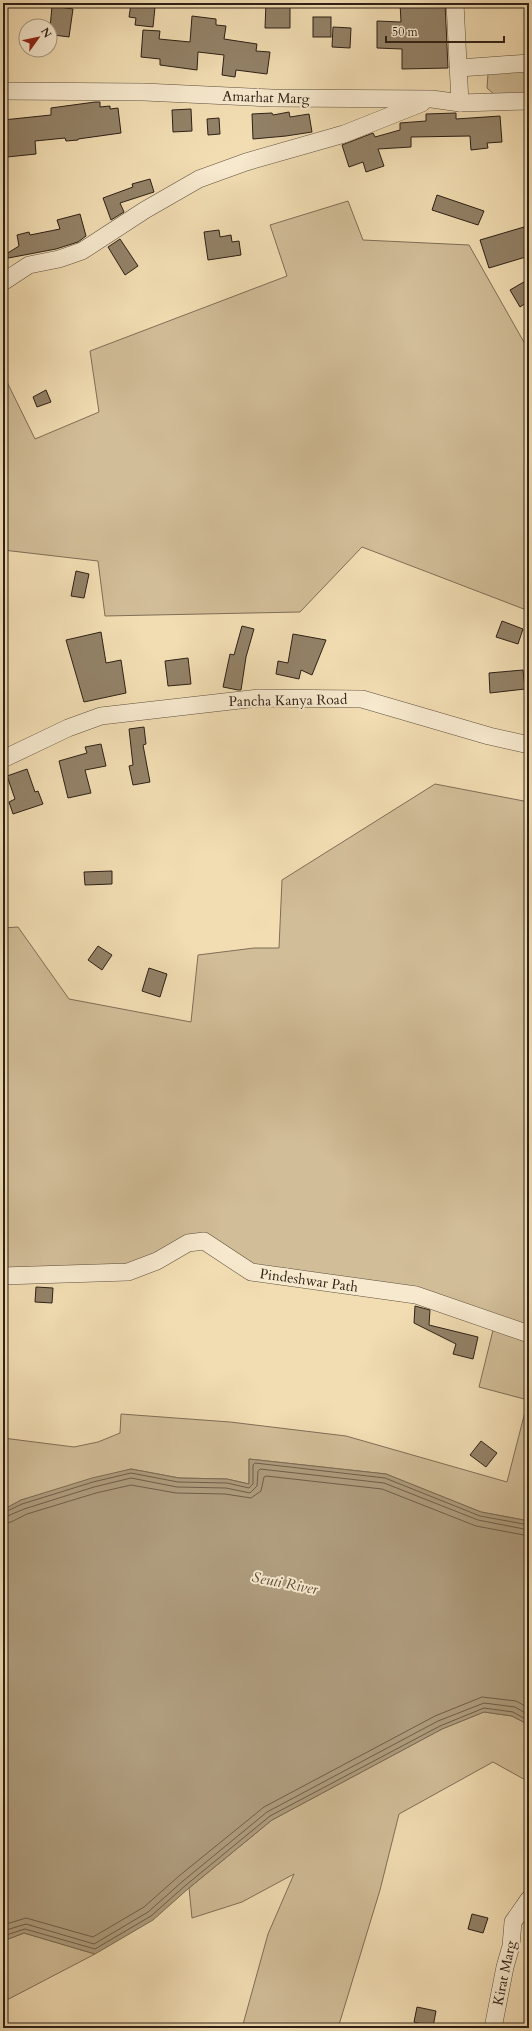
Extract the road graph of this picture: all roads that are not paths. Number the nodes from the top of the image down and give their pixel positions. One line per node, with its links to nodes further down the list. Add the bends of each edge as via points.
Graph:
1 (455, 3): 3 (street)
2 (529, 63): 3 (street)
3 (458, 68): 7 (street)
4 (3, 91): 5 (street, Amarhat Marg)
5 (432, 99): 7 (street, Amarhat Marg); 8 (street, via 344,134 246,162 199,179 82,251 29,266)
6 (529, 101): 7 (street, Amarhat Marg)
7 (460, 102)
8 (3, 282)
9 (529, 746): 10 (street, Pancha Kanya Road, via 362,699 258,698 101,716 68,728)
10 (3, 759)
11 (3, 1276): 12 (street, Pindeshwar Path, via 128,1272 188,1243 204,1241 251,1272 416,1295)
12 (529, 1334)
13 (529, 1899): 14 (street, Kirat Marg, via 513,1922 511,1946)
14 (493, 2028)

